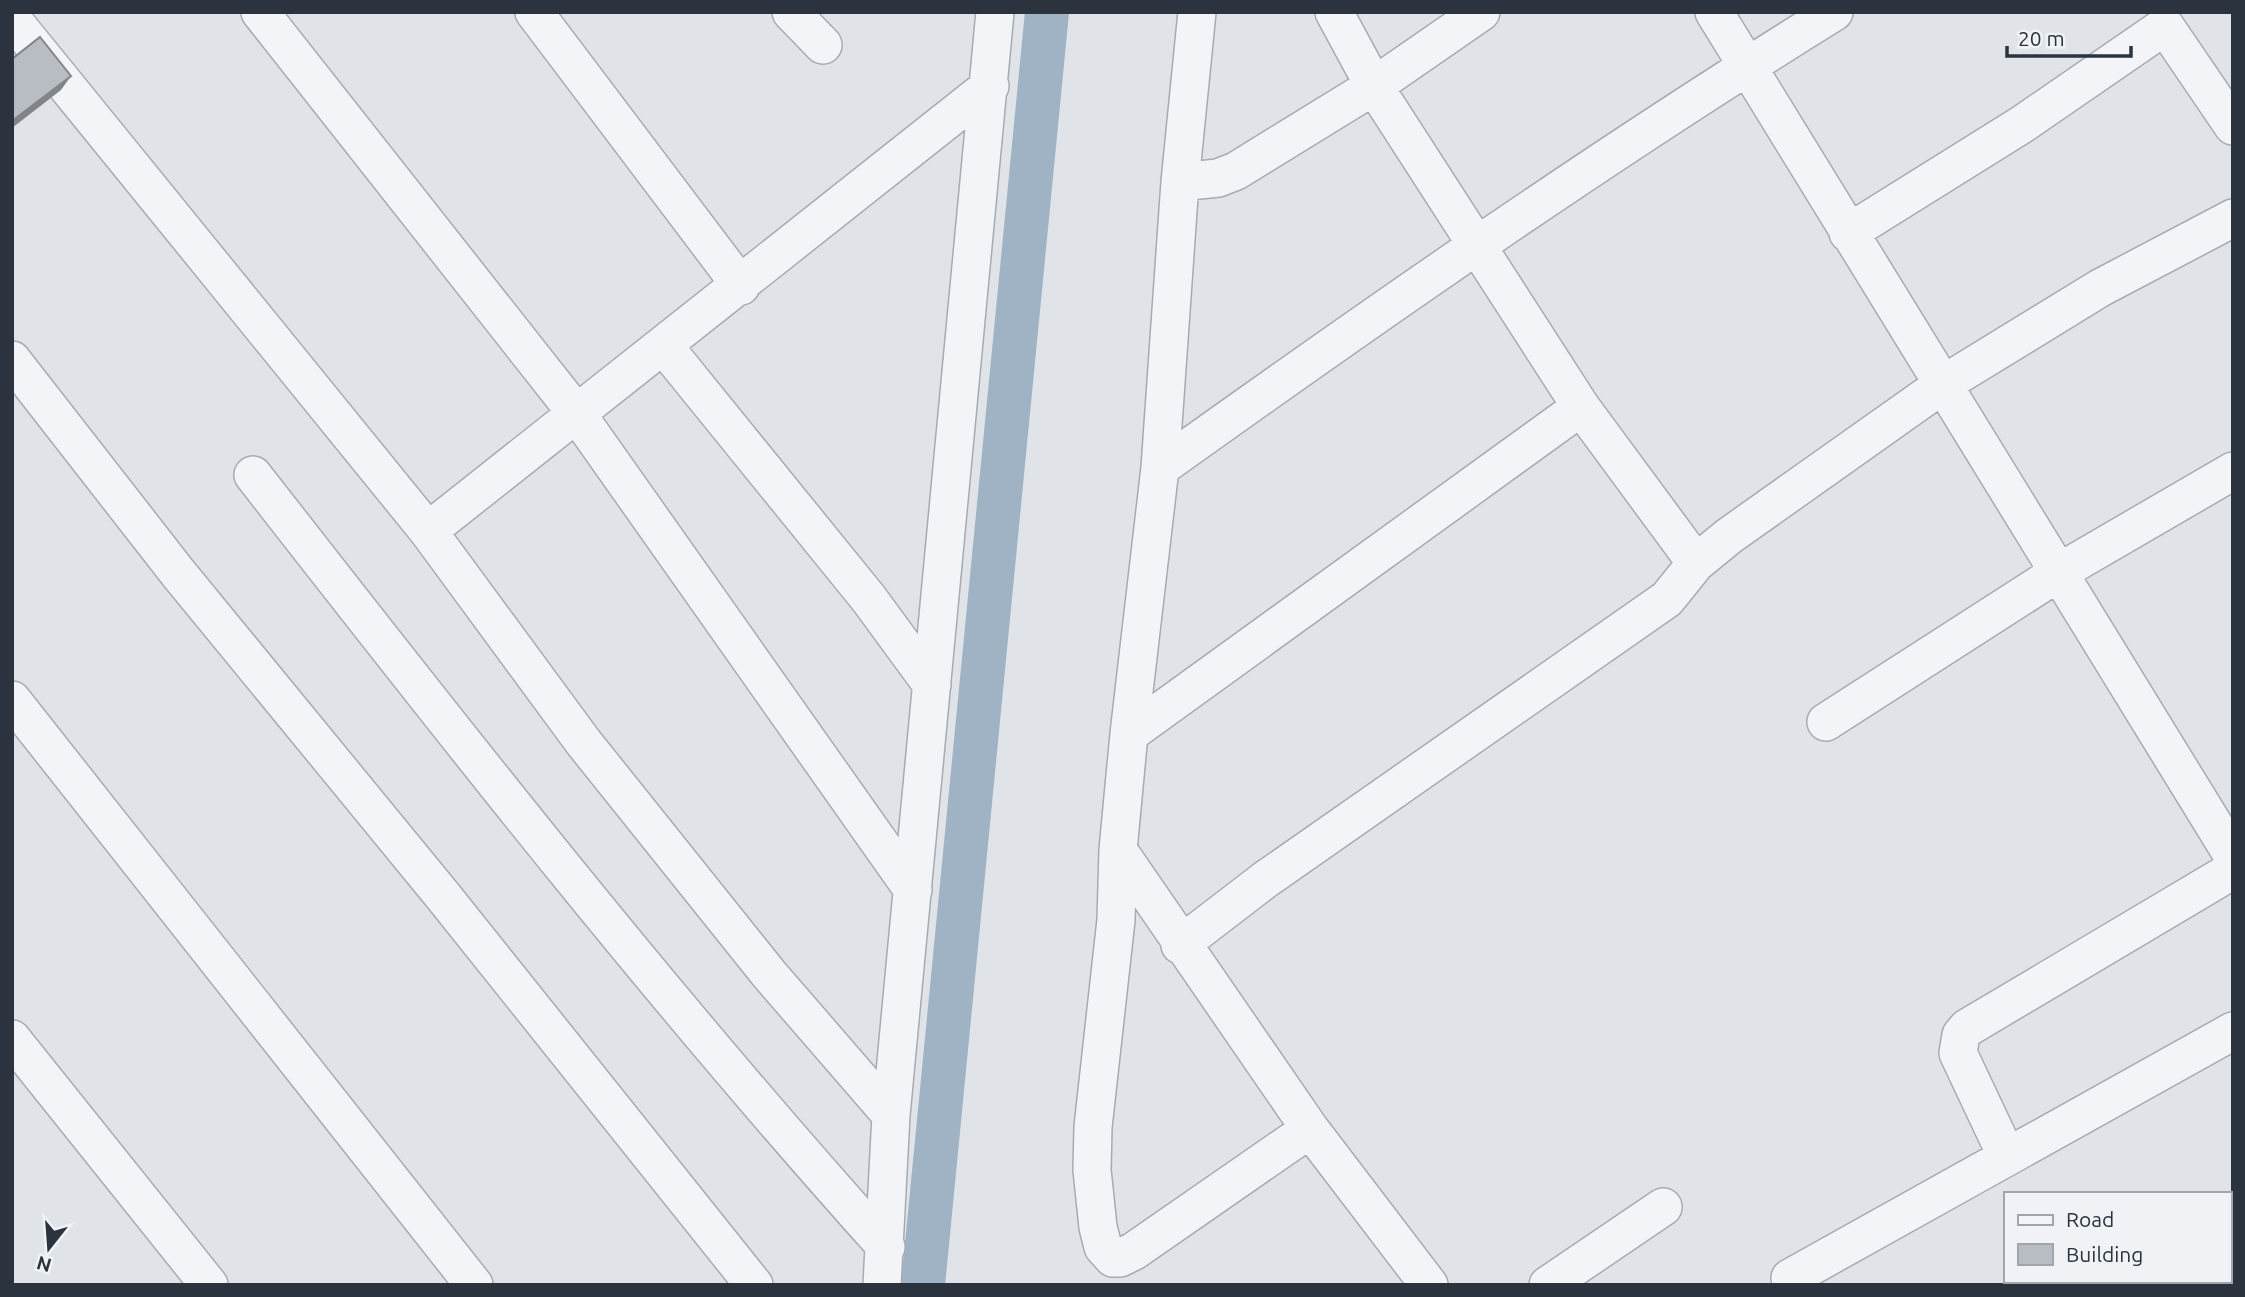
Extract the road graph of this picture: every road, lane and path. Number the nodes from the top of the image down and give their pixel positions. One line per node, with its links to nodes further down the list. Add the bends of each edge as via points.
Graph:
1 (260, 12): 26 (street)
2 (534, 12): 21 (street)
3 (791, 12): 12 (street)
4 (995, 12): 14 (street)
5 (1197, 12): 17 (street)
6 (1334, 12): 15 (street)
7 (1481, 12): 15 (street)
8 (1714, 12): 13 (street)
9 (1834, 12): 13 (street)
10 (12, 19): 30 (street)
11 (2161, 19): 16 (street); 19 (street, via 2021,125)
12 (823, 45)
13 (1747, 66): 19 (street); 20 (street)
14 (990, 86): 21 (street); 33 (street)
15 (1374, 86): 17 (street, via 1236,171); 20 (street)
16 (2233, 126)
17 (1180, 182): 27 (street)
18 (2233, 218): 24 (street, via 2100,288)
19 (1848, 233): 24 (street)
20 (1476, 245): 25 (street); 27 (street)
21 (741, 286): 22 (street)
22 (663, 345): 26 (street); 33 (street, via 869,599)
23 (12, 359): 52 (street, via 178,573 443,895)
24 (1945, 383): 31 (street); 32 (street)
25 (1581, 407): 31 (street); 36 (street)
26 (577, 414): 30 (street); 40 (street)
27 (1160, 468): 36 (street)
28 (2233, 471): 32 (street)
29 (253, 475): 48 (street, via 656,983)
30 (428, 531): 44 (street, via 584,743 769,974)
31 (1696, 563): 41 (street, via 1667,598 1266,879)
32 (2061, 571): 35 (street); 38 (street)
33 (932, 685): 40 (street)
34 (12, 700): 51 (street)
35 (1826, 722)
36 (1129, 734): 37 (street)
37 (1118, 850): 41 (street); 45 (street, via 1116,920 1093,1127 1098,1227 1107,1253 1120,1258 1134,1251)
38 (2233, 856)
39 (2233, 870): 46 (street, via 1961,1035 1958,1053)
40 (913, 890): 44 (street)
41 (1180, 945): 45 (street)
42 (2233, 1031): 46 (street)
43 (12, 1039): 50 (street)
44 (891, 1115): 48 (street)
45 (1310, 1129): 54 (street)
46 (2007, 1157): 49 (street)
47 (1663, 1208): 55 (street)
48 (886, 1247): 53 (street)
49 (1790, 1278)
50 (209, 1285)
51 (474, 1285)
52 (754, 1285)
53 (882, 1285)
54 (1429, 1285)
55 (1548, 1285)

